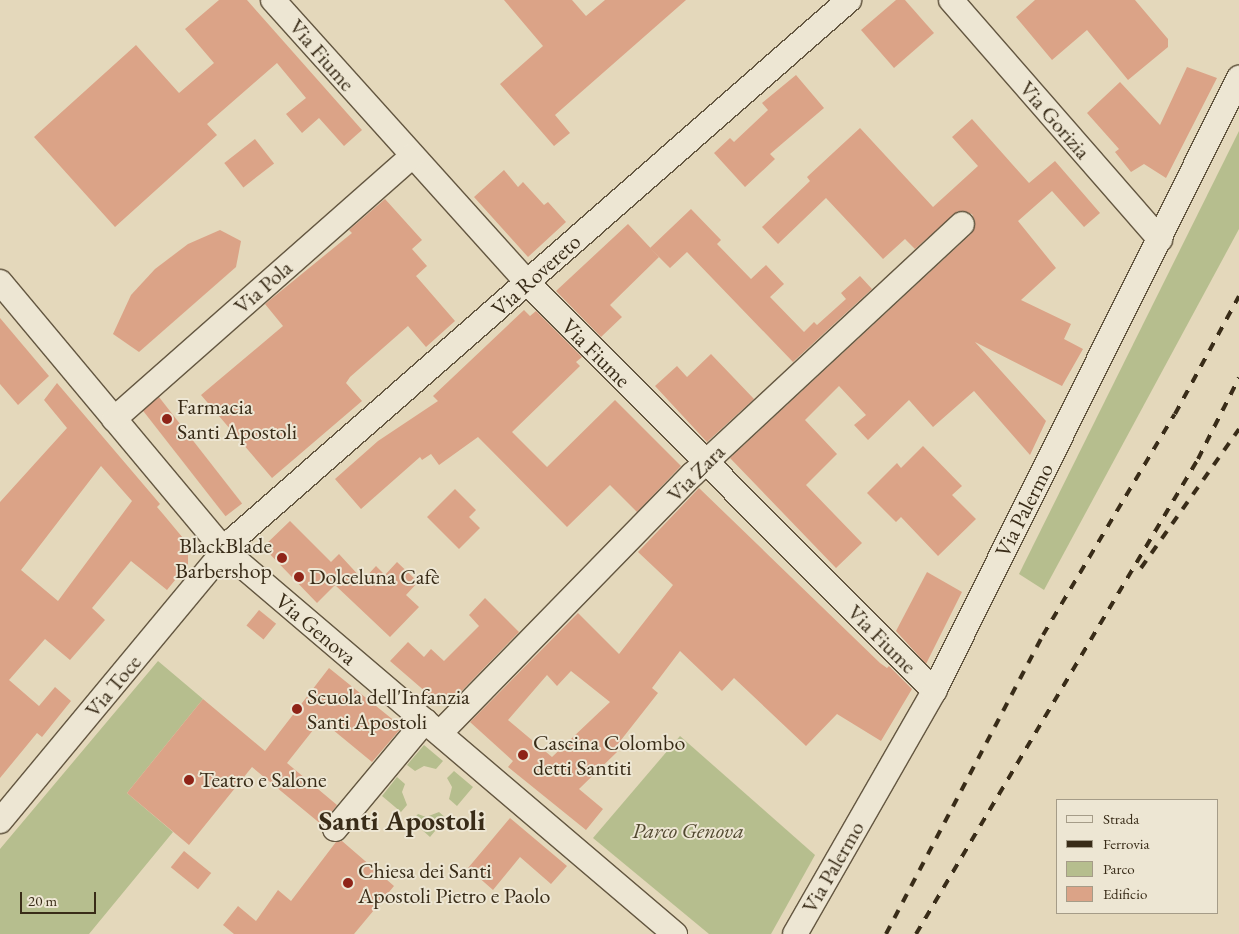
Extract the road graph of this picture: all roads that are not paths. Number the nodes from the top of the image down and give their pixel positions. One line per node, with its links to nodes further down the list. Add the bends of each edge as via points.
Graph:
1 (273, 0): 5 (street, Via Fiume)
2 (848, 0): 9 (street, Via Rovereto)
3 (952, 0): 7 (street, Via Gorizia)
4 (1239, 78): 7 (street, Via Palermo)
5 (412, 156): 9 (street, Via Fiume); 10 (street, Via Pola)
6 (962, 224): 11 (street, Via Zara)
7 (1160, 240): 13 (street, Via Palermo)
8 (0, 282): 10 (street, Via Genova)
9 (528, 283): 11 (street, Via Fiume); 12 (street, Via Rovereto)
10 (114, 419): 12 (street, Via Genova)
11 (705, 463): 13 (street, Via Fiume); 14 (street, Via Zara)
12 (225, 550): 14 (street, Via Genova); 15 (street, Via Toce)
13 (934, 691): 18 (street, Via Palermo)
14 (433, 727): 16 (street, Via Zara); 17 (street, Via Genova)
15 (5, 807)
16 (335, 829)
17 (676, 934)
18 (795, 934)

